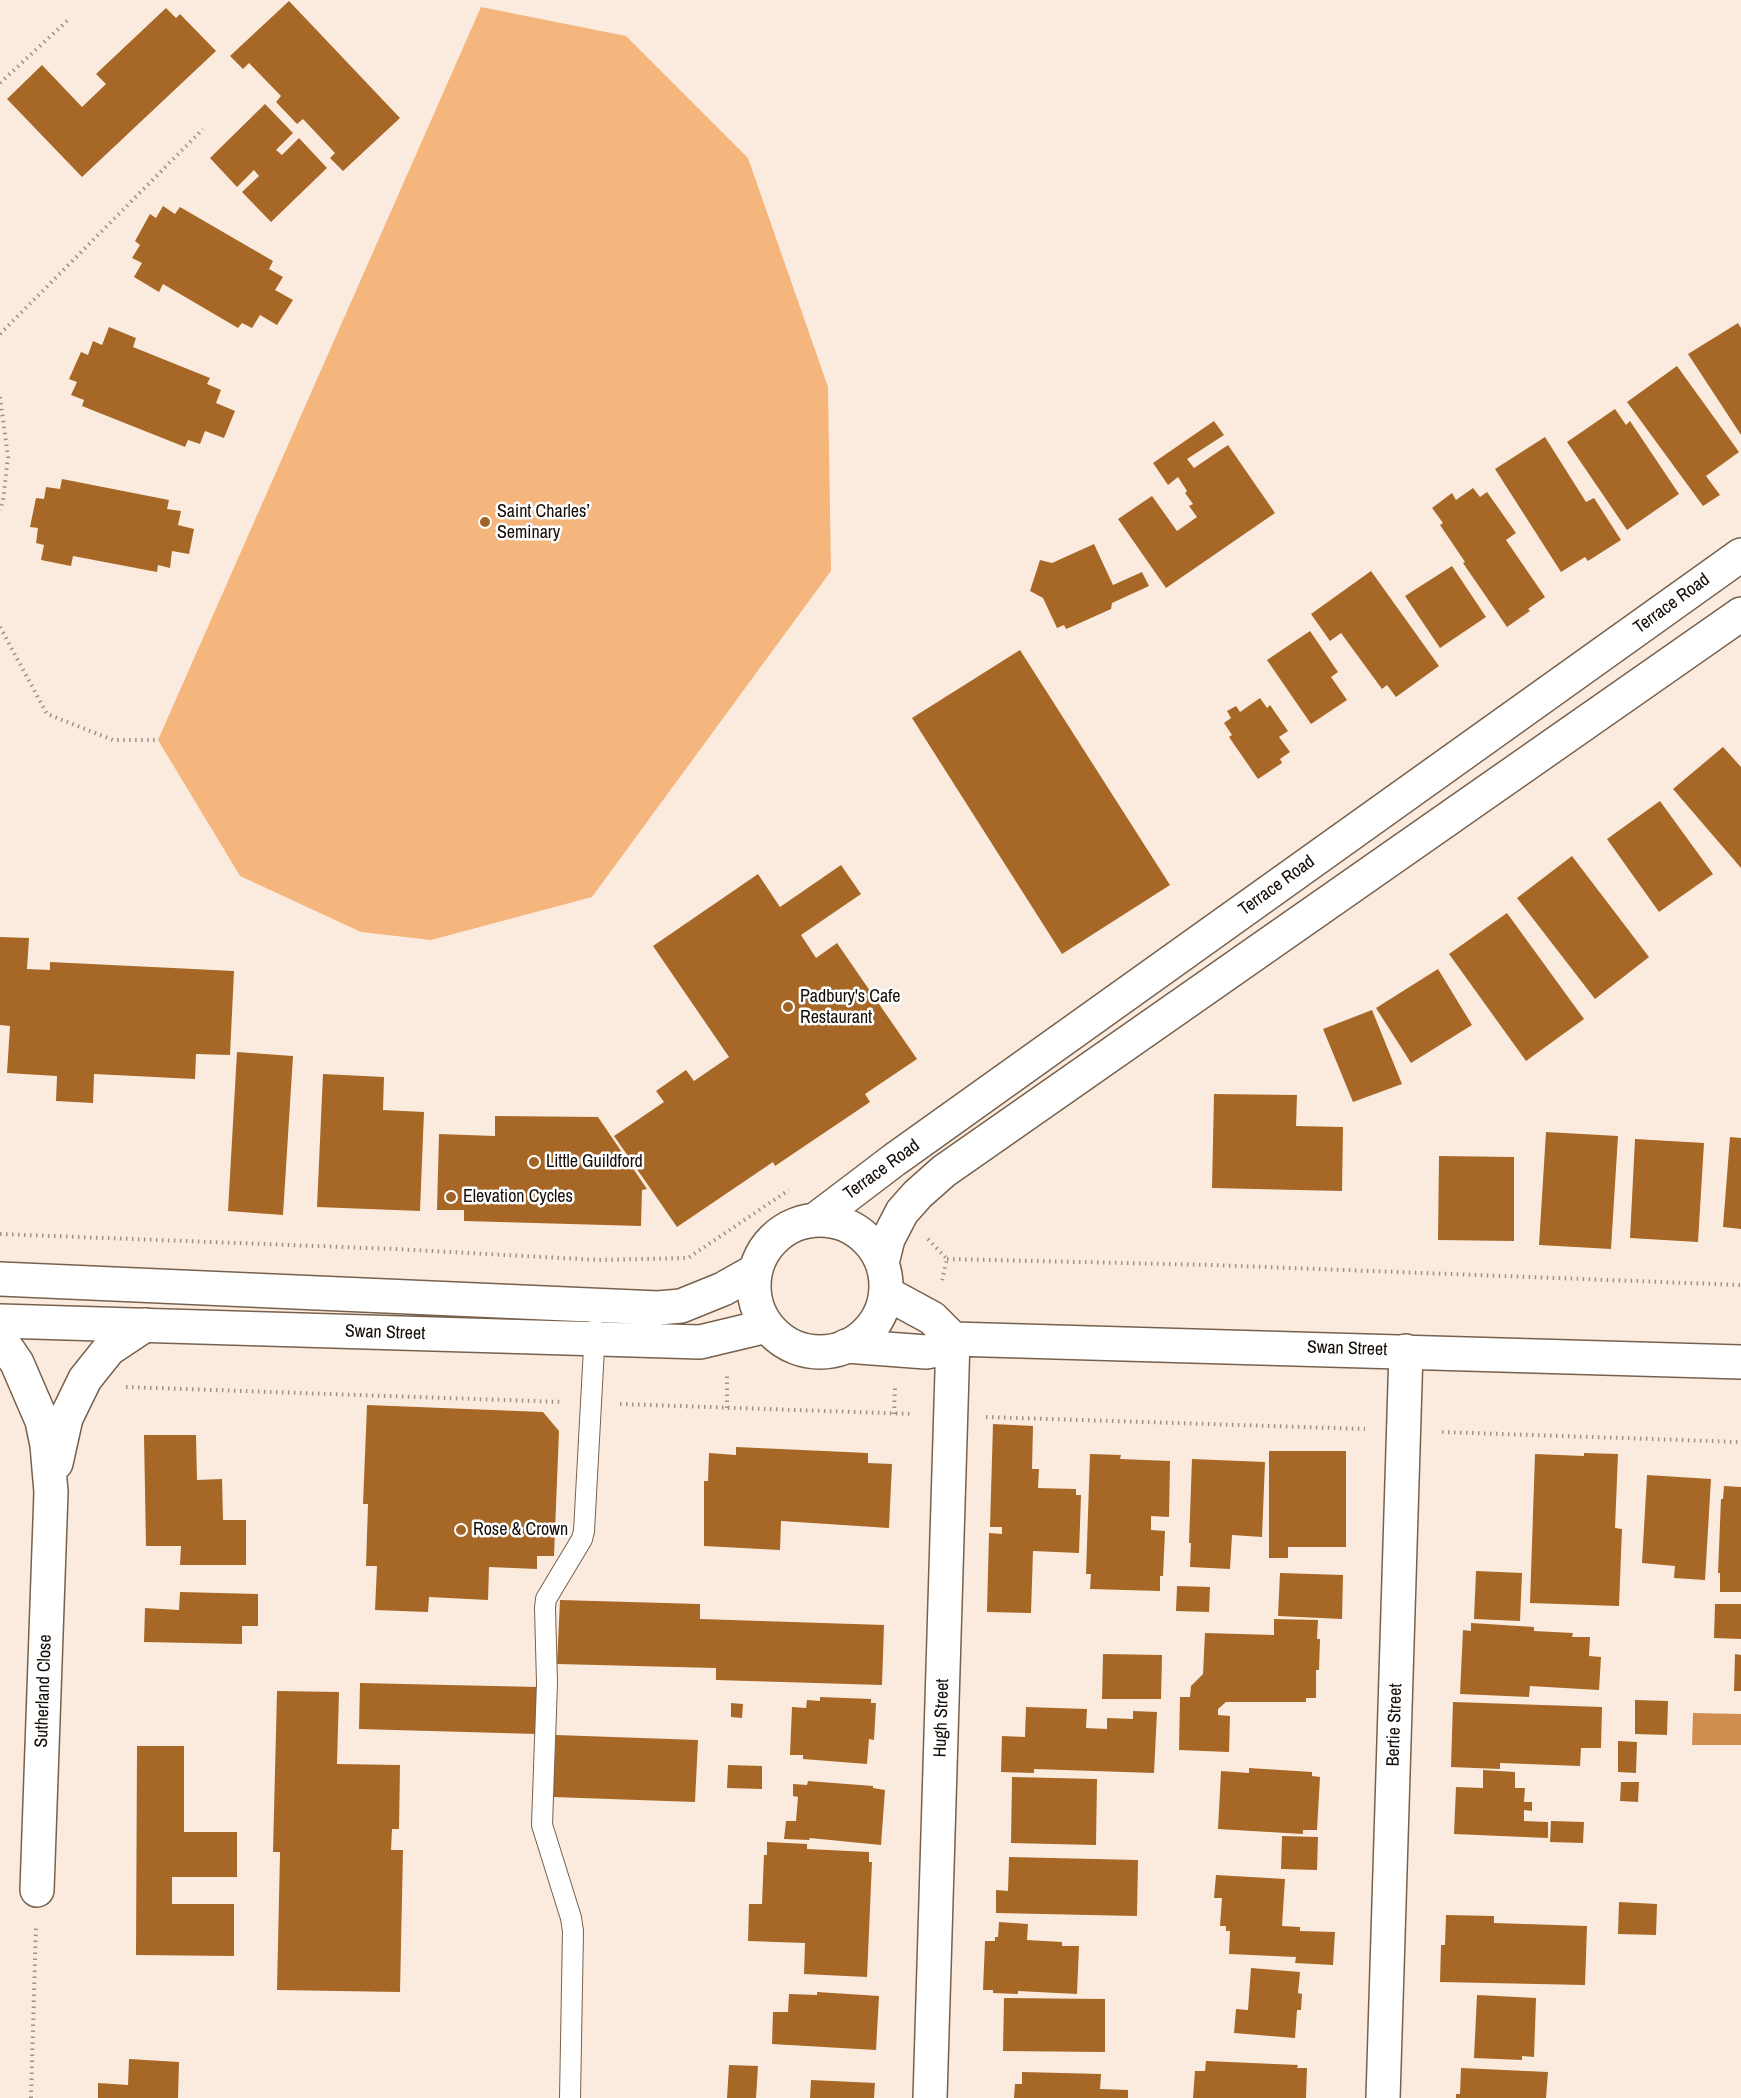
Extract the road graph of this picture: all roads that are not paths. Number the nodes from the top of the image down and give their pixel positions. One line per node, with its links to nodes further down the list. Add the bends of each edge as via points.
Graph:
1 (1741, 555): 3 (street, Terrace Road)
2 (1741, 614): 5 (street, Terrace Road, via 944,1172 902,1212 888,1239)
3 (815, 1220): 4 (street, via 783,1231 770,1242); 5 (street, via 856,1230 872,1245)
4 (754, 1271): 7 (street, Swan Street, via 681,1306); 10 (street, via 755,1300)
5 (884, 1278): 13 (street); 14 (street, via 879,1315 856,1341)
6 (0, 1279): 7 (street, Swan Street)
7 (596, 1306): 12 (lane)
8 (0, 1321): 9 (street, Swan Street)
9 (145, 1325): 12 (street, Swan Street); 17 (street, Sutherland Close, via 109,1349 81,1386 58,1445)
10 (768, 1326): 12 (street, Swan Street, via 700,1342); 14 (street, via 786,1343 803,1349 822,1351)
11 (0, 1338): 17 (street, Sutherland Close, via 17,1364 42,1421)
12 (594, 1339): 19 (lane, via 584,1531 546,1599 545,1608 542,1825 572,1918)
13 (953, 1339): 14 (street, Swan Street, via 926,1352); 15 (street, Swan Street); 20 (street, Hugh Street)
14 (846, 1346)
15 (1406, 1351): 16 (street, Swan Street); 21 (street, Bertie Street)
16 (1741, 1362)
17 (51, 1492): 18 (street, Sutherland Close)
18 (37, 1890)
19 (570, 2098)
20 (930, 2098)
21 (1383, 2098)

